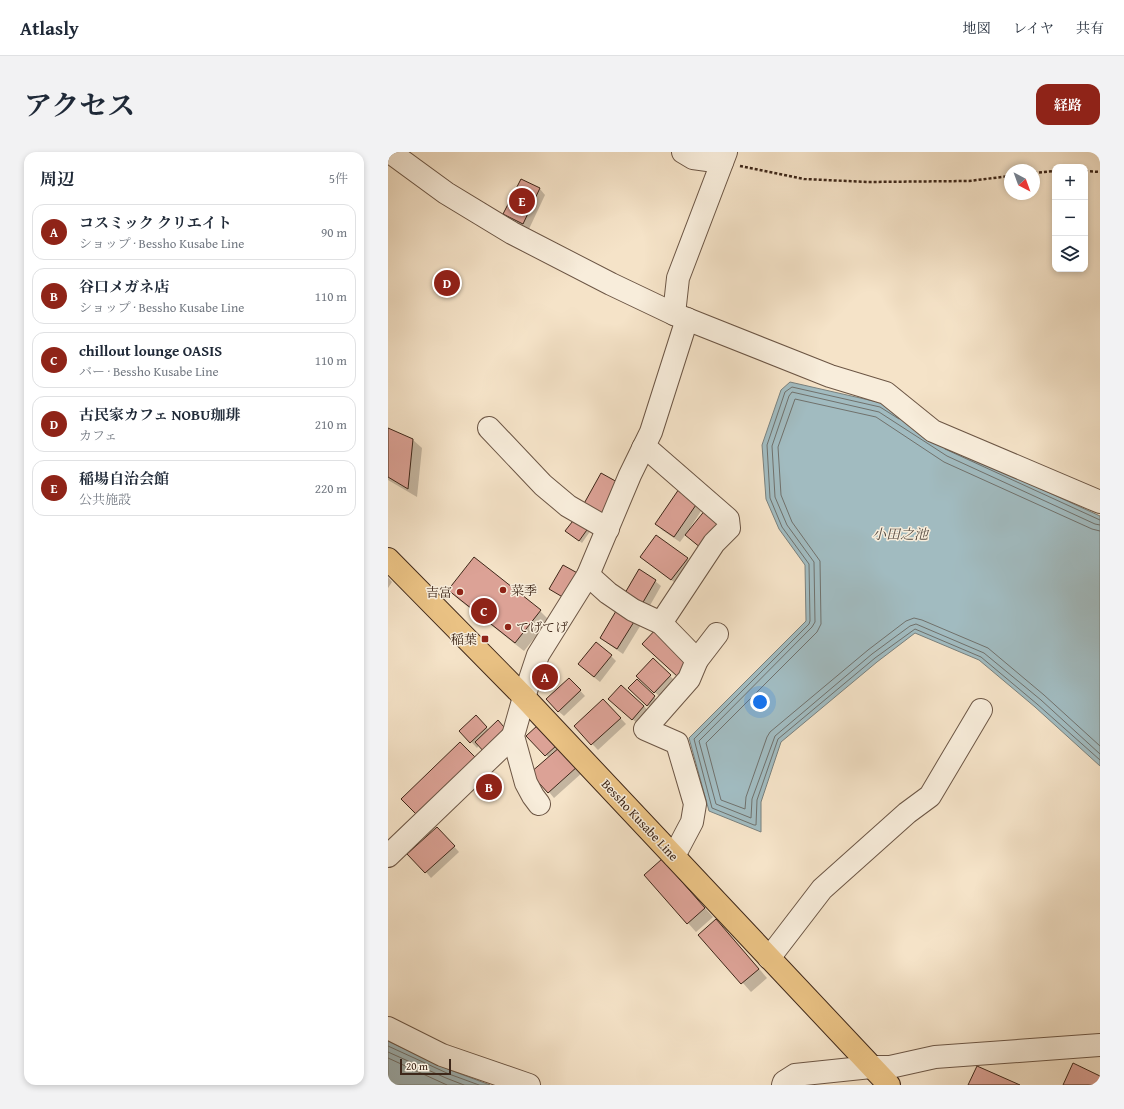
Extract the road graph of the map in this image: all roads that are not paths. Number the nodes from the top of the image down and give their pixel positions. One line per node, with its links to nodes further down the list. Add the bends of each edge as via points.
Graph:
1 (390, 152): 4 (street, via 446,193 512,233 611,284)
2 (683, 152): 3 (street, via 693,158)
3 (724, 157): 4 (street, via 678,278)
4 (681, 316): 6 (street, via 651,432); 7 (street, via 830,376 886,393 933,431)
5 (489, 428): 8 (street, via 543,486 568,506)
6 (643, 448): 8 (street); 11 (street, via 651,452 728,519 729,528 714,543)
7 (1100, 502)
8 (608, 529): 10 (street)
9 (388, 559): 14 (main road, Bessho Kusabe Line)
10 (588, 575): 11 (street, via 633,610); 14 (street, via 538,655)
11 (661, 623): 13 (street)
12 (717, 634): 13 (street)
13 (697, 660): 19 (street, via 689,679 645,729 677,743 695,804 692,822)
14 (524, 697): 16 (street); 19 (main road, Bessho Kusabe Line)
15 (981, 710): 20 (street, via 930,796 907,813 822,889)
16 (513, 736): 17 (street, via 526,783); 18 (street)
17 (539, 804)
18 (388, 856)
19 (674, 856): 20 (main road, Bessho Kusabe Line)
20 (770, 958): 23 (main road, Bessho Kusabe Line)
21 (388, 1028): 24 (street, via 442,1055)
22 (1100, 1045): 23 (street, via 935,1057 890,1067)
23 (871, 1067): 25 (street, via 795,1075); 26 (main road, Bessho Kusabe Line)
24 (529, 1085)
25 (783, 1085)
26 (889, 1085)

